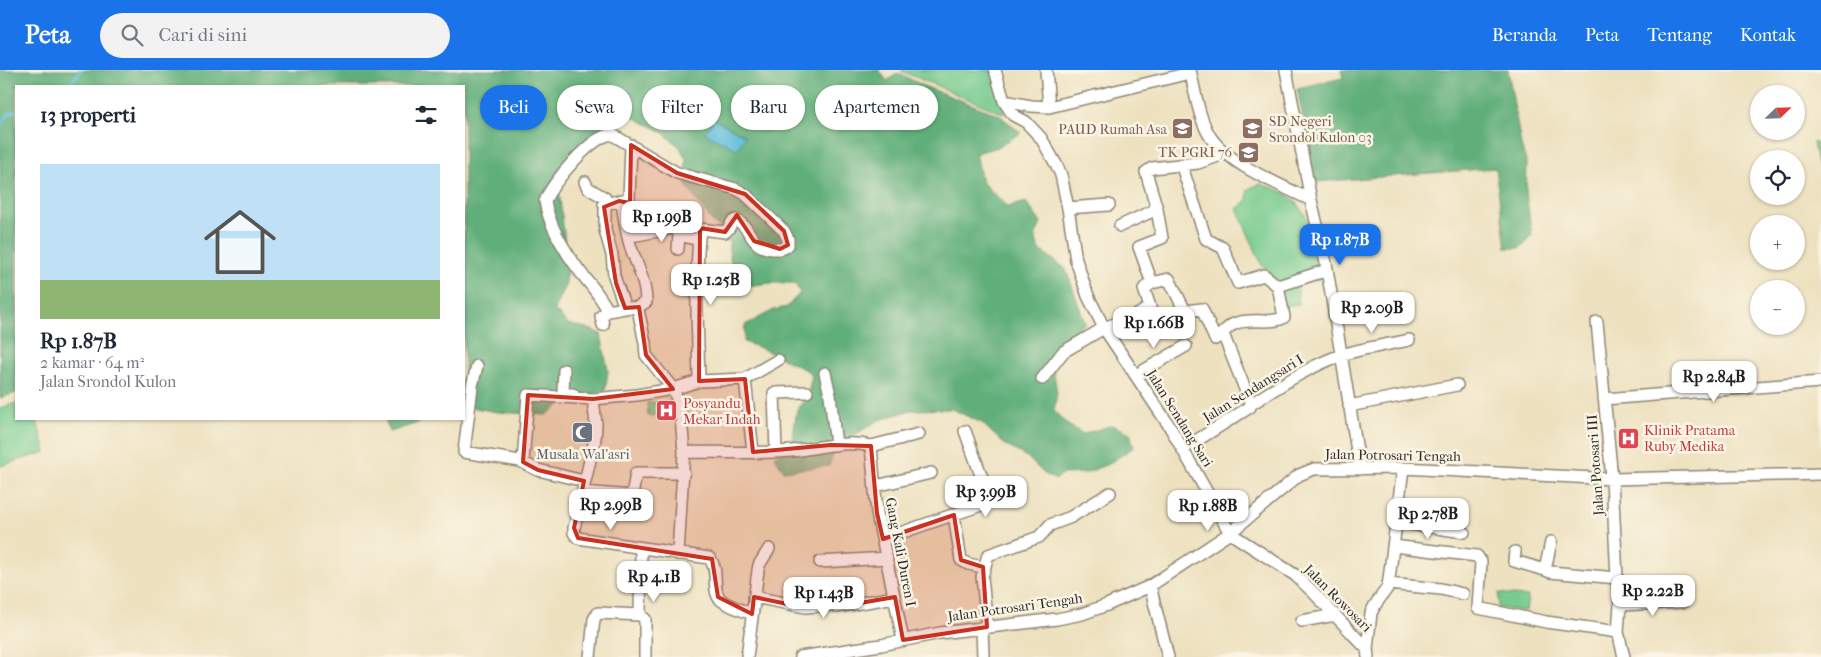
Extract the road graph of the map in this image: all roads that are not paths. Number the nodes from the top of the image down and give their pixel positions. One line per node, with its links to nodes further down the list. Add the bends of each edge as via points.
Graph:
1 (995, 70): 5 (street, Jalan Sendang Sari)
2 (1046, 70): 6 (street)
3 (1286, 70): 11 (street)
4 (1190, 72): 6 (street); 8 (street, via 1202,118)
5 (1004, 101): 6 (street); 15 (street, Jalan Sendang Sari, via 1013,115 1026,122 1050,152 1061,175)
6 (1049, 107)
7 (631, 145): 12 (street, via 630,197); 19 (street, via 677,173 745,194 784,231 788,245 780,249 762,246 736,220 724,232); 24 (street, via 609,134 598,138 575,160 546,197 554,227)
8 (1224, 154): 9 (street, via 1198,163); 11 (street)
9 (1181, 164): 16 (street, via 1152,168 1146,172); 26 (street, via 1206,239 1223,248 1238,283 1264,275)
10 (585, 182): 13 (street, via 590,190 604,198)
11 (1311, 200): 23 (street)
12 (622, 202): 13 (street); 20 (street)
13 (604, 204): 27 (street, via 605,230 614,276)
14 (1108, 205): 15 (street)
15 (1068, 208): 31 (street, Jalan Sendang Sari, via 1080,277)
16 (1157, 209): 18 (street); 25 (street, via 1162,238 1139,246)
17 (545, 220): 24 (street, via 565,259 573,270)
18 (1120, 226)
19 (700, 234): 21 (street); 43 (street, via 697,297)
20 (628, 235): 21 (street, via 673,228); 27 (street, via 646,298 646,302)
21 (679, 235): 22 (street)
22 (678, 249)
23 (1328, 270): 26 (street); 35 (street)
24 (582, 274): 28 (street)
25 (1152, 283): 31 (street, via 1144,290 1150,307); 32 (street, via 1169,279 1186,311 1202,309 1215,339)
26 (1278, 286): 32 (street, via 1284,317 1234,324)
27 (631, 310): 28 (street); 46 (street, via 640,312 645,352)
28 (608, 311): 30 (street, via 601,316)
29 (1597, 322): 49 (street, Jalan Potosari III)
30 (602, 325)
31 (1104, 328): 40 (street, Jalan Sendang Sari); 42 (street, via 1063,352)
32 (1223, 334): 50 (street)
33 (1409, 340): 35 (street, Jalan Sendangsari I)
34 (1186, 346): 40 (street)
35 (1341, 355): 50 (street, Jalan Sendangsari I, via 1295,377); 51 (street)
36 (778, 360): 41 (street)
37 (477, 366): 60 (street, via 464,452)
38 (564, 370): 48 (street, via 564,393)
39 (825, 373): 54 (street)
40 (1136, 375): 56 (street, Jalan Sendang Sari)
41 (744, 379): 43 (street); 58 (street)
42 (1042, 379)
43 (699, 381): 46 (street)
44 (1821, 382): 49 (street)
45 (1457, 385): 51 (street)
46 (672, 389): 48 (street); 57 (street, via 680,406)
47 (807, 392): 59 (street, via 779,392 773,396)
48 (591, 399): 60 (street, via 528,395); 68 (street, via 595,439)
49 (1604, 399): 66 (street, Jalan Potosari III)
50 (1251, 404): 56 (street, Jalan Sendangsari I)
51 (1350, 406): 62 (street)
52 (965, 431): 70 (street, via 989,497 987,504)
53 (920, 434): 55 (street)
54 (836, 445): 55 (street); 59 (street)
55 (868, 445): 67 (street, Gang Kali Duren I)
56 (1182, 449): 73 (street, Jalan Sendang Sari)
57 (684, 452): 58 (street); 63 (street)
58 (753, 452): 59 (street)
59 (776, 452)
60 (523, 462): 68 (street)
61 (1402, 468): 62 (street, Jalan Potrosari Tengah); 66 (street, Jalan Potrosari Tengah); 71 (street)
62 (1360, 469): 73 (street, Jalan Potrosari Tengah, via 1314,469 1299,474)
63 (684, 473): 68 (street, via 636,473 632,496); 79 (street)
64 (931, 473): 67 (street)
65 (1821, 474): 66 (street, Jalan Potrosari Tengah)
66 (1612, 479): 85 (street, Jalan Potosari III)
67 (876, 486): 74 (street, Gang Kali Duren I, via 877,513)
68 (583, 487): 77 (street, via 574,528 578,538)
69 (1110, 493): 83 (street, via 1071,517 1050,525 1039,536 992,552)
70 (954, 515): 74 (street); 83 (street, via 961,560)
71 (1396, 522): 72 (street); 76 (street)
72 (1464, 532)
73 (1230, 533): 87 (street, Jalan Potrosari Tengah); 95 (street, Jalan Rowosari, via 1295,575)
74 (883, 539): 81 (street, Gang Kali Duren I)
75 (1551, 542): 84 (street)
76 (1393, 546): 86 (street); 98 (street, via 1477,556 1481,562 1478,608)
77 (641, 548): 79 (street); 94 (street)
78 (769, 549): 89 (street, via 759,565)
79 (678, 554): 93 (street, via 709,558 715,569 718,597)
80 (1514, 557): 84 (street)
81 (887, 558): 82 (street); 90 (street, Gang Kali Duren I)
82 (820, 562)
83 (983, 567): 97 (street)
84 (1545, 570): 85 (street)
85 (1617, 578): 92 (street, Jalan Potosari III)
86 (1388, 584): 88 (street); 101 (street, via 1371,613)
87 (1150, 586): 97 (street, Jalan Potrosari Tengah, via 1082,614); 108 (street)
88 (1462, 594)
89 (754, 597): 90 (street, via 805,607 834,605 837,608); 93 (street)
90 (895, 597): 99 (street, Gang Kali Duren I)
91 (1683, 602): 92 (street)
92 (1620, 606): 98 (street, Jalan Potosari III)
93 (752, 614): 104 (street)
94 (640, 615): 102 (street, via 596,614); 103 (street, via 645,618)
95 (1336, 615): 96 (street); 101 (street, Jalan Rowosari)
96 (1302, 621)
97 (985, 627): 99 (street, Jalan Potrosari Tengah); 107 (street)
98 (1618, 632): 109 (street, Jalan Potosari III)
99 (903, 640): 100 (street, Jalan Potrosari Tengah)
100 (881, 645): 105 (street, Jalan Potrosari Tengah); 106 (street)
101 (1368, 653)
102 (590, 657)
103 (645, 657)
104 (747, 657)
105 (800, 657)
106 (881, 657)
107 (983, 657)
108 (1168, 657)
109 (1624, 657)

